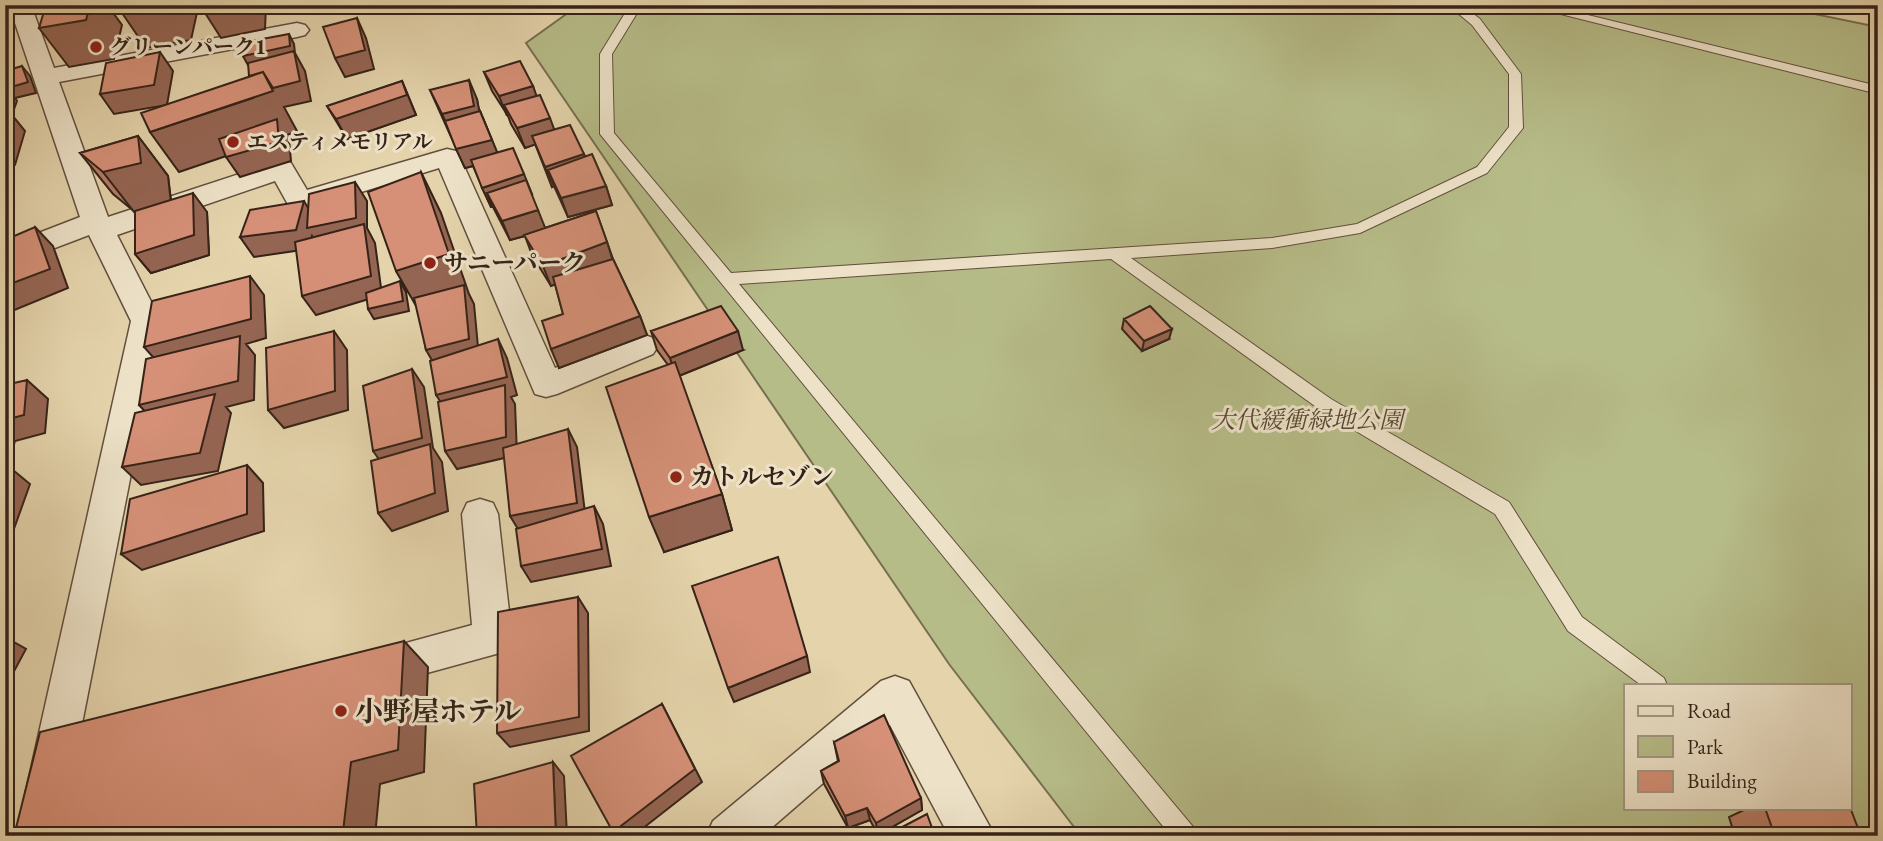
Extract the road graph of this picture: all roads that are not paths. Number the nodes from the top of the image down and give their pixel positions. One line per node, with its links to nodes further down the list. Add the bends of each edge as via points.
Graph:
1 (20, 5): 6 (street)
2 (636, 5): 11 (lane, via 606,54 607,134)
3 (1454, 5): 9 (lane, via 1476,22 1515,74 1516,128 1482,170 1360,228 1272,243)
4 (1531, 5): 7 (lane)
5 (297, 30): 6 (street)
6 (45, 77): 8 (street)
7 (1878, 90)
8 (98, 226): 10 (street); 12 (street, via 282,169 300,202 447,157 546,385); 17 (street, via 146,321)
9 (1115, 254): 11 (lane); 15 (lane, via 1325,404 1502,508 1574,624)
10 (5, 257)
11 (726, 279): 21 (lane)
12 (642, 346)
13 (480, 514): 14 (street, via 493,638)
14 (347, 676)
15 (1656, 684)
16 (95, 742): 17 (street)
17 (55, 752): 18 (street)
18 (38, 836)
19 (729, 836): 20 (street, via 895,695)
20 (973, 836)
21 (1186, 836)

